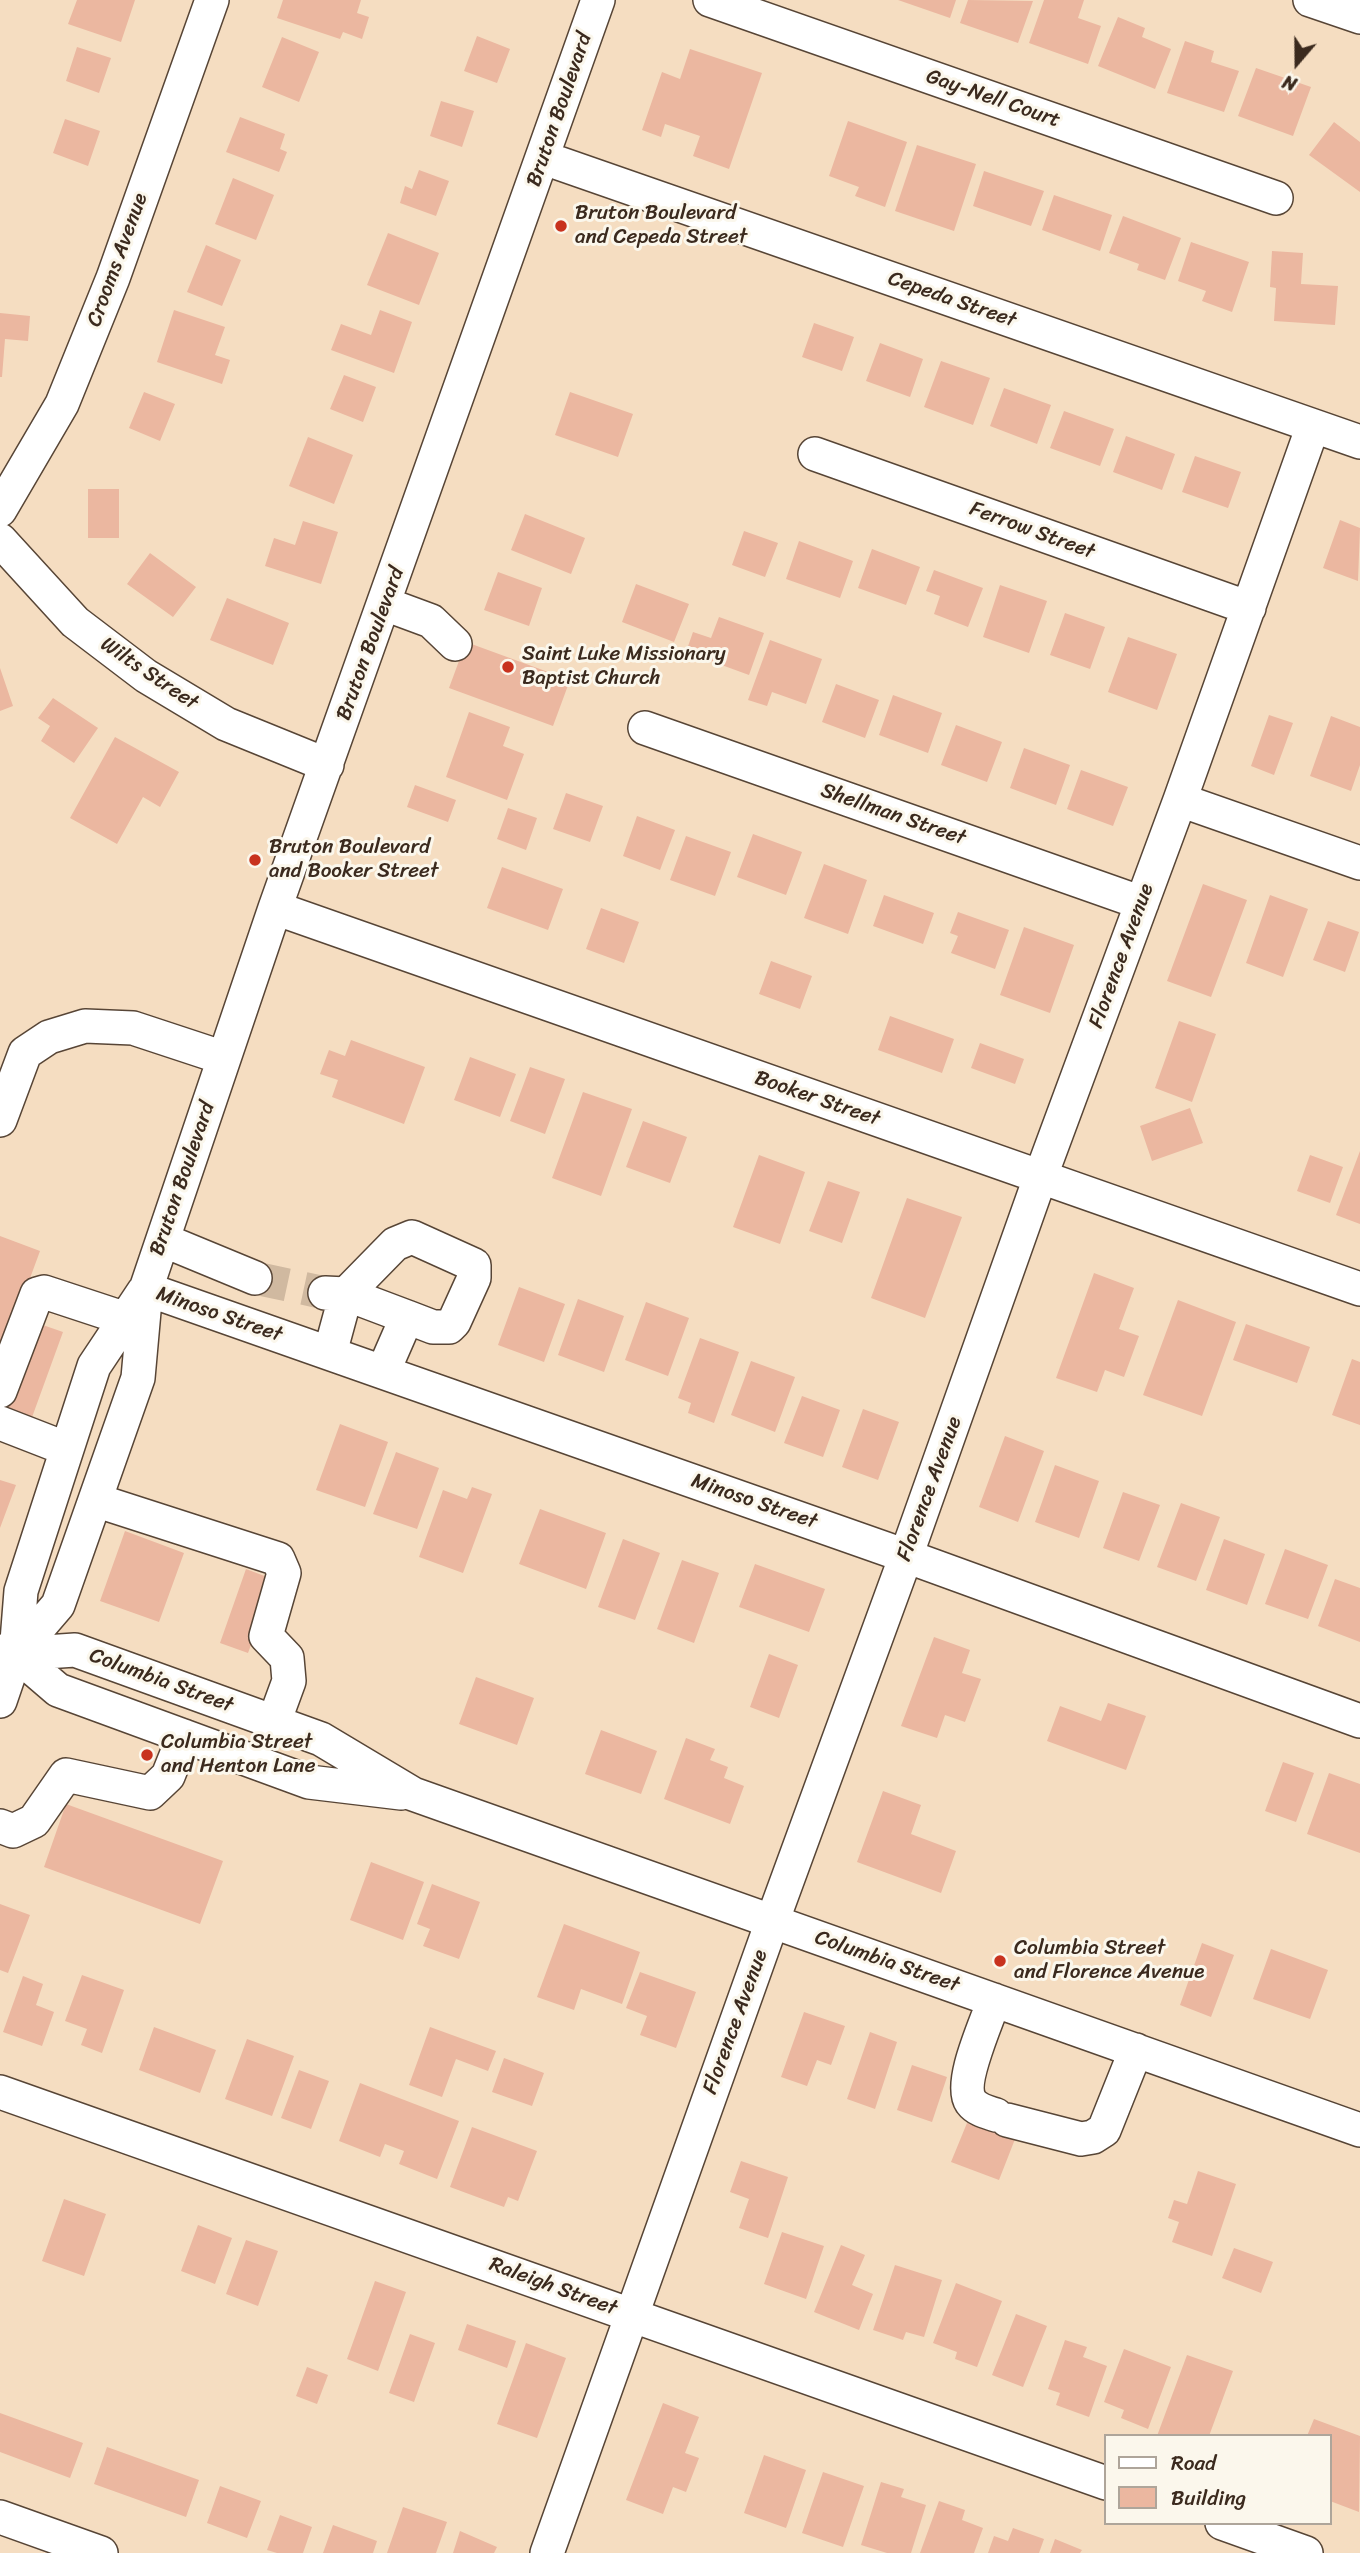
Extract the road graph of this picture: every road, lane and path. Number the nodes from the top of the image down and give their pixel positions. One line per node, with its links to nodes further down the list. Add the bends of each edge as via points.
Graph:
1 (212, 0): 11 (street, Crooms Avenue, via 113,278 62,404)
2 (598, 0): 6 (street, Bruton Boulevard)
3 (710, 0): 7 (street, Gay-Nell Court)
4 (1310, 0): 5 (street)
5 (1360, 18)
6 (544, 158): 8 (street, Cepeda Street); 13 (street, Bruton Boulevard)
7 (1276, 198)
8 (1313, 426): 9 (street, Cepeda Street); 14 (street, Florence Avenue)
9 (1360, 442)
10 (815, 454): 14 (street, Ferrow Street)
11 (0, 510)
12 (0, 540): 17 (street, Wilts Street, via 75,622 146,676 226,724)
13 (385, 604): 15 (street, via 431,621); 17 (street, Bruton Boulevard)
14 (1249, 608): 18 (street, Florence Avenue)
15 (455, 643)
16 (645, 728): 20 (street, Shellman Street)
17 (327, 765): 21 (street, Bruton Boulevard)
18 (1180, 800): 19 (street); 20 (street, Florence Avenue)
19 (1360, 863)
20 (1142, 903): 24 (street, Florence Avenue)
21 (275, 908): 22 (street, Bruton Boulevard); 24 (street, Booker Street)
22 (224, 1058): 23 (street, via 133,1028 85,1026 49,1037 25,1053); 25 (street, Bruton Boulevard)
23 (0, 1120)
24 (1040, 1178): 28 (street, Booker Street); 38 (street, Florence Avenue)
25 (163, 1240): 26 (street); 27 (street, Bruton Boulevard)
26 (255, 1278)
27 (146, 1289): 31 (street, Bruton Boulevard); 32 (street, Minoso Street); 37 (street, Bruton Boulevard, via 138,1378)
28 (1360, 1289)
29 (336, 1293): 30 (street); 30 (street, via 395,1244 412,1237 474,1265 474,1278 449,1327 433,1327); 32 (street)
30 (407, 1317): 33 (street)
31 (126, 1319): 34 (street, via 44,1292 37,1294); 36 (street, Bruton Boulevard, via 94,1366)
32 (330, 1353): 33 (street, Minoso Street)
33 (383, 1372): 38 (street, Minoso Street)
34 (0, 1391)
35 (0, 1423): 36 (street)
36 (67, 1449): 39 (street, Bruton Boulevard, via 21,1591)
37 (95, 1500): 39 (street, Bruton Boulevard, via 58,1605); 42 (street, via 278,1559 284,1573 266,1636 288,1658 289,1681)
38 (906, 1556): 41 (street, Minoso Street); 46 (street, Florence Avenue)
39 (8, 1651): 40 (street); 42 (street, Columbia Street, via 75,1650); 43 (street, Columbia Street, via 58,1690)
40 (0, 1701)
41 (1360, 1721)
42 (274, 1722): 44 (street, Columbia Street, via 321,1739)
43 (184, 1736): 44 (street, Columbia Street, via 309,1782); 45 (street, via 168,1776 150,1793 66,1775 34,1821 13,1830)
44 (414, 1794): 46 (street, Columbia Street)
45 (0, 1826)
46 (772, 1922): 47 (street, Columbia Street); 51 (street, Florence Avenue)
47 (994, 2000): 48 (street, Columbia Street); 48 (street, via 967,2085 971,2102 1001,2118 1081,2139 1093,2137 1104,2130)
48 (1136, 2050): 50 (street, Columbia Street)
49 (0, 2092): 51 (street, Raleigh Street)
50 (1360, 2130)
51 (631, 2315): 52 (street, Raleigh Street); 57 (street, Florence Avenue)
52 (1104, 2482)
53 (0, 2517): 55 (street)
54 (1228, 2525): 58 (street)
55 (52, 2545): 56 (street)
56 (101, 2553)
57 (547, 2553)
58 (1306, 2553)

